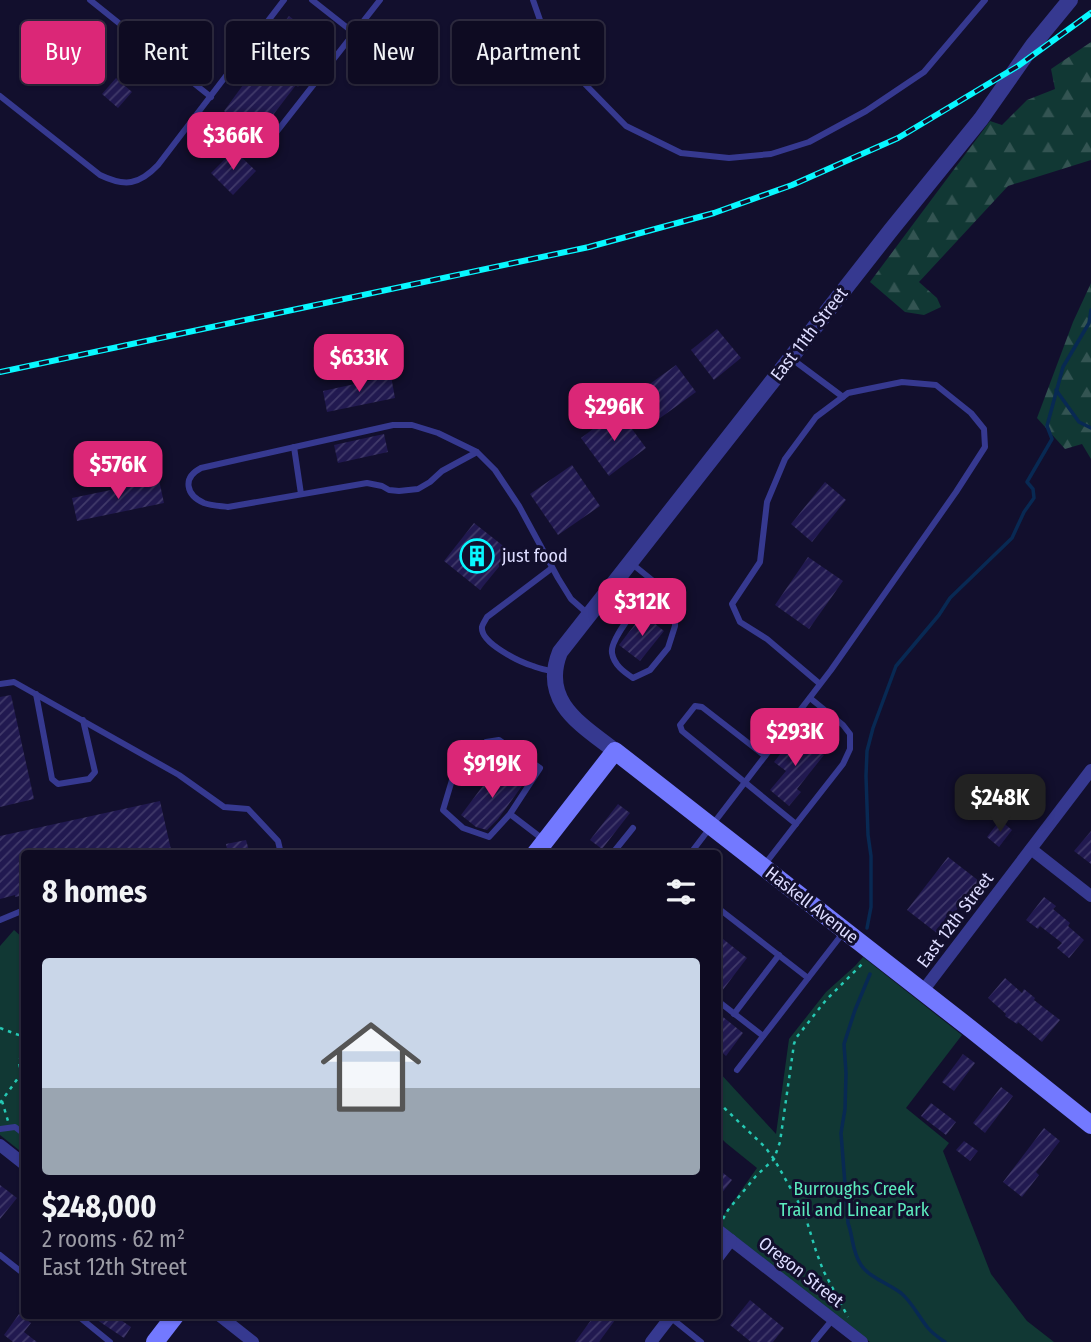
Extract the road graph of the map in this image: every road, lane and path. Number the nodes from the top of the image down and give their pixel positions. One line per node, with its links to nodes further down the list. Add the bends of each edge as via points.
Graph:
1 (90, 0): 12 (lane)
2 (284, 0): 12 (lane)
3 (312, 0): 9 (lane)
4 (380, 0): 8 (lane)
5 (533, 0): 6 (lane, via 547,40 626,126 681,153 729,158 771,154 809,142 866,111 924,72)
6 (985, 0)
7 (1066, 2): 14 (street, East 11th Street, via 981,119)
8 (363, 21)
9 (348, 28)
10 (348, 41): 13 (lane, via 260,148 245,149)
11 (0, 96): 13 (lane, via 100,175 123,183 148,176)
12 (211, 97): 13 (lane)
13 (198, 113)
14 (791, 358): 15 (lane); 19 (street, East 11th Street)
15 (843, 397): 25 (lane, via 816,417 785,459 767,502 760,562 732,604 740,622); 25 (lane, via 902,382 936,385 984,429 985,447)
16 (294, 447): 17 (lane, via 412,425); 18 (lane); 18 (lane, via 201,468 187,484 197,499 228,507)
17 (477, 452): 18 (lane, via 418,489 399,491 367,483); 20 (lane, via 519,506)
18 (301, 494)
19 (630, 562): 21 (lane); 22 (street, East 11th Street)
20 (552, 568): 22 (lane, via 571,599); 23 (lane, via 487,617 482,631 503,652)
21 (656, 583): 21 (lane, via 674,597 676,626 668,648 650,670 633,678 620,669 611,653 614,639)
22 (588, 615): 23 (street, East 11th Street, via 560,652)
23 (555, 672): 29 (street, Haskell Avenue, via 564,708)
24 (0, 684): 26 (lane, via 15,682)
25 (820, 684): 27 (lane)
26 (36, 694): 28 (lane); 28 (lane, via 52,779 58,784 89,779 95,772)
27 (810, 698): 30 (lane); 34 (lane, via 843,725 850,734 850,749)
28 (83, 720): 39 (lane, via 179,775 224,807 248,809 278,841)
29 (615, 751): 35 (main road, Haskell Avenue); 37 (main road)
30 (765, 756): 32 (lane); 32 (lane, via 702,707 695,706 680,725)
31 (1089, 777): 38 (street, East 12th Street)
32 (745, 783): 34 (lane); 35 (lane)
33 (510, 814): 33 (lane, via 489,837 463,828 443,810 452,780 486,742 499,740 540,768); 37 (lane)
34 (796, 824): 42 (lane)
35 (711, 826): 41 (lane); 42 (main road, Haskell Avenue)
36 (633, 828): 40 (lane)
37 (540, 848)
38 (1031, 849): 43 (street); 51 (street, East 12th Street)
39 (280, 850)
40 (615, 850)
41 (693, 850)
42 (763, 867): 47 (main road, Haskell Avenue)
43 (1091, 896)
44 (721, 910): 48 (lane)
45 (21, 911): 46 (lane)
46 (0, 920)
47 (845, 931): 50 (lane); 51 (main road, Haskell Avenue)
48 (779, 956): 50 (lane); 53 (lane)
49 (863, 964): 68 (path, via 796,1038)
50 (808, 978): 56 (lane)
51 (922, 992): 63 (main road, Haskell Avenue)
52 (721, 1003): 53 (lane)
53 (734, 1014): 56 (lane)
54 (0, 1028): 55 (path)
55 (21, 1036)
56 (763, 1036): 58 (lane)
57 (21, 1057): 60 (path)
58 (737, 1070)
59 (21, 1074): 61 (path)
60 (21, 1074)
61 (1, 1102): 64 (path)
62 (721, 1105): 68 (path)
63 (1091, 1125)
64 (9, 1128): 65 (lane); 66 (lane)
65 (0, 1129)
66 (21, 1132)
67 (0, 1144): 69 (street)
68 (774, 1159): 70 (path); 82 (path, via 804,1212 816,1251)
69 (21, 1162)
70 (721, 1223)
71 (721, 1229): 72 (street, Oregon Street)
72 (731, 1240): 73 (street); 81 (street, Oregon Street)
73 (721, 1253)
74 (0, 1255): 75 (lane)
75 (21, 1272)
76 (82, 1319): 83 (lane)
77 (173, 1319): 84 (main road)
78 (224, 1319): 85 (street)
79 (669, 1319): 86 (street)
80 (673, 1319): 87 (lane)
81 (833, 1319): 88 (lane); 89 (street, Oregon Street)
82 (849, 1322)
83 (110, 1342)
84 (155, 1342)
85 (253, 1342)
86 (651, 1342)
87 (701, 1342)
88 (814, 1342)
89 (862, 1342)

